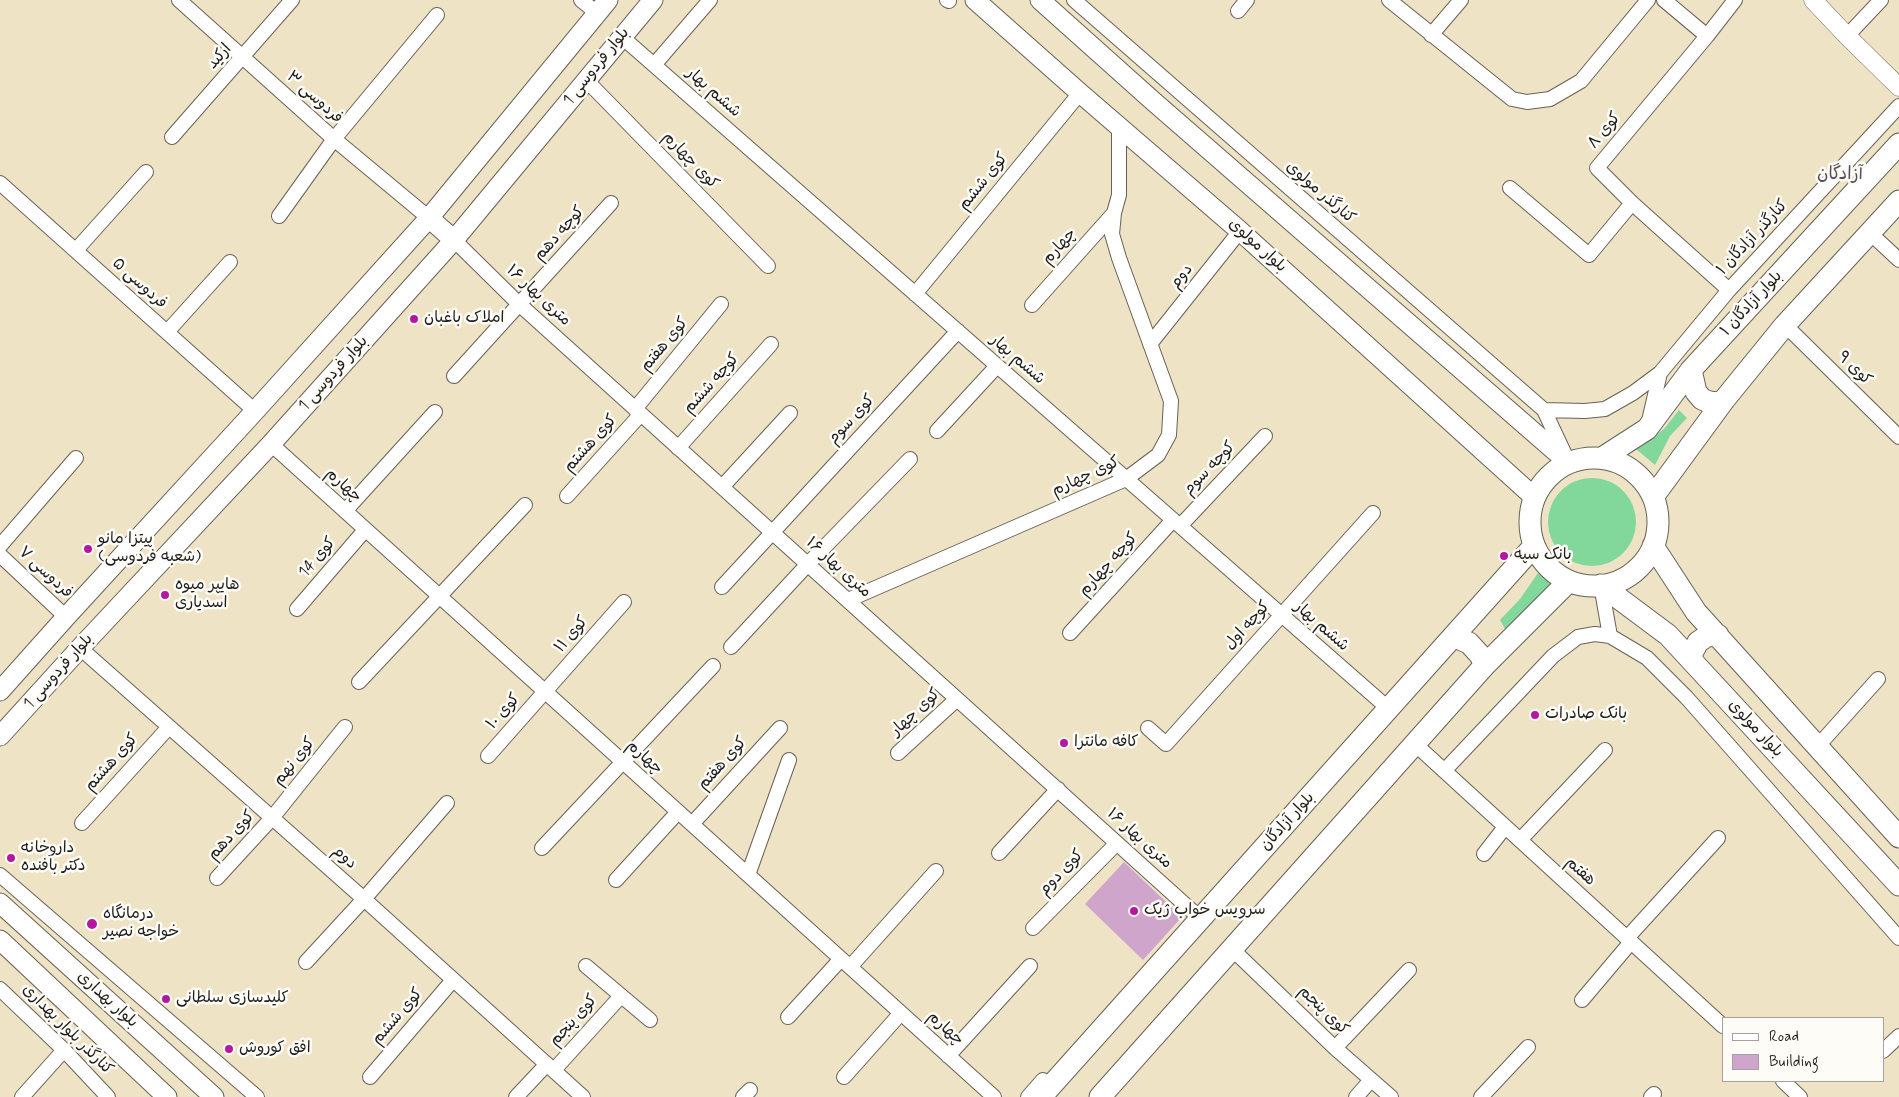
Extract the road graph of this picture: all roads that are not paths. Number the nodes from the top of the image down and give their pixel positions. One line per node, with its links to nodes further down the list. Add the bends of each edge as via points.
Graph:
1 (179, 0): 24 (street, فردوسی ۳)
2 (292, 0): 24 (street, ارکید)
3 (581, 0): 17 (street)
4 (653, 0): 21 (main road, بلوار فردوسی 1)
5 (710, 0): 25 (street)
6 (976, 0): 28 (main road, بلوار مولوی)
7 (1040, 0): 79 (main road)
8 (1074, 0): 65 (street, کنارگذر مولوی)
9 (1247, 0): 18 (street)
10 (1388, 0): 20 (street)
11 (1461, 0): 20 (street)
12 (1648, 0): 20 (street, via 1581,81 1550,99 1527,102 1512,99)
13 (1664, 0): 22 (street)
14 (1735, 0): 22 (street, کوی ۸)
15 (1813, 0): 23 (street)
16 (1881, 0): 23 (street)
17 (602, 7): 42 (main road, بلوار فردوسی 1)
18 (1238, 11)
19 (437, 15): 32 (street)
20 (1431, 35)
21 (622, 36): 25 (street, ششم بهار); 26 (main road, بلوار فردوسی 1)
22 (1707, 36): 39 (street, کوی ۸, via 1597,168)
23 (1847, 36): 27 (street)
24 (243, 58): 31 (street, ارکید); 32 (street, فردوسی ۳)
25 (654, 65): 51 (street, ششم بهار)
26 (587, 81): 45 (main road, بلوار فردوسی 1); 49 (street, کوی چهارم)
27 (1899, 87)
28 (1080, 93): 30 (main road, بلوار مولوی); 51 (street, کوی ششم)
29 (1899, 106): 50 (street, کنارگذر آزادگان ۱)
30 (1119, 126): 40 (street, کوی چهارم, via 1119,195); 43 (main road, بلوار مولوی)
31 (172, 137)
32 (334, 139): 41 (street); 42 (street, فردوسی ۳)
33 (1899, 144): 61 (main road, بلوار آزادگان ۱)
34 (146, 172): 46 (street)
35 (0, 183): 46 (street, فردوسی ۵)
36 (1510, 188): 39 (street, via 1589,255)
37 (1899, 201): 44 (main road)
38 (611, 203): 52 (street, کوچه دهم)
39 (1632, 203): 50 (street, کوی ۸)
40 (1114, 213): 54 (street, چهارم); 59 (street, کوی چهارم, via 1112,234)
41 (279, 216)
42 (429, 218): 45 (main road); 66 (main road, بلوار فردوسی 1)
43 (1240, 231): 59 (street, دوم); 83 (main road, بلوار مولوی)
44 (1870, 233): 47 (street); 55 (main road)
45 (454, 240): 52 (street, ۱۶ متری بهار); 74 (main road, بلوار فردوسی 1)
46 (76, 250): 57 (street, فردوسی ۵)
47 (1899, 260)
48 (230, 262): 57 (street)
49 (768, 266)
50 (1729, 290): 62 (street, کنارگذر آزادگان ۱)
51 (915, 294): 56 (street, ششم بهار)
52 (519, 304): 63 (street, کوچه دهم); 68 (street, ۱۶ متری بهار)
53 (721, 304): 68 (street, کوی هفتم)
54 (1032, 305)
55 (1785, 325): 64 (main road); 73 (street, کوی ۹)
56 (958, 331): 60 (street, ششم بهار); 90 (street, کوی سوم)
57 (167, 332): 66 (street, فردوسی ۵)
58 (771, 344): 75 (street, کوچه ششم)
59 (1150, 344): 80 (street, کوی چهارم, via 1171,401 1169,435 1158,456)
60 (997, 366): 71 (street); 80 (street, ششم بهار)
61 (1691, 370): 64 (main road, via 1696,392 1702,399 1709,402); 70 (main road, بلوار آزادگان ۱)
62 (1660, 373): 65 (street, کنارگذر آزادگان ۱, via 1605,409 1585,412); 70 (street)
63 (454, 376)
64 (1724, 400): 84 (main road)
65 (1544, 410): 79 (street, کنارگذر مولوی)
66 (255, 411): 104 (main road, بلوار فردوسی 1)
67 (435, 412): 86 (street)
68 (638, 412): 75 (street, ۱۶ متری بهار); 82 (street, کوی هشتم)
69 (790, 413): 81 (street)
70 (1647, 429): 77 (main road, بلوار آزادگان ۱)
71 (937, 431)
72 (1265, 436): 88 (street, کوچه سوم)
73 (1899, 437)
74 (271, 444): 86 (street, چهارم); 110 (main road, بلوار فردوسی 1)
75 (678, 448): 81 (street, ۱۶ متری بهار)
76 (76, 458): 91 (street)
77 (1602, 458): 79 (main road); 84 (main road, via 1633,470)
78 (910, 459): 95 (street)
79 (1569, 462): 83 (main road, via 1555,471)
80 (1126, 479): 88 (street, ششم بهار); 100 (street, کوی چهارم)
81 (722, 487): 90 (street, ۱۶ متری بهار)
82 (567, 496)
83 (1534, 497): 92 (main road, via 1530,514)
84 (1653, 497): 93 (main road, via 1657,530)
85 (525, 505): 99 (street)
86 (345, 511): 89 (street, چهارم)
87 (1373, 513): 103 (street, کوچه اول)
88 (1177, 523): 103 (street, ششم بهار); 105 (street, کوچه چهارم)
89 (365, 530): 99 (street, چهارم); 102 (street, کوی 14)
90 (772, 532): 95 (street, ۱۶ متری بهار); 98 (street, کوی سوم)
91 (0, 546)
92 (1534, 546): 96 (main road, via 1543,561); 108 (main road, بلوار آزادگان)
93 (1653, 546): 97 (main road, via 1632,572 1615,582); 106 (main road, بلوار مولوی, via 1696,612)
94 (0, 555): 104 (street, فردوسی ۷)
95 (807, 565): 100 (street, ۱۶ متری بهار); 109 (street)
96 (1569, 581): 97 (main road); 112 (main road)
97 (1601, 585): 107 (street); 111 (main road, بلوار مولوی, via 1668,635)
98 (722, 587)
99 (439, 596): 115 (street); 117 (street, چهارم)
100 (848, 600): 118 (street, ۱۶ متری بهار)
101 (624, 602): 117 (street, کوی ۱۱)
102 (297, 609)
103 (1281, 615): 119 (street, ششم بهار); 123 (street, کوچه اول, via 1166,744)
104 (66, 617): 116 (main road, بلوار فردوسی 1)
105 (1070, 633)
106 (1718, 635): 111 (main road, via 1707,636 1698,642); 126 (main road, بلوار مولوی)
107 (1610, 636): 132 (street, via 1578,637 1553,656); 157 (street, via 1647,658 1688,698)
108 (1455, 637): 112 (main road, via 1469,643); 119 (main road, بلوار آزادگان)
109 (731, 647)
110 (80, 648): 120 (street, دوم); 124 (main road, بلوار فردوسی 1)
111 (1692, 660): 152 (main road, بلوار مولوی)
112 (1485, 665): 125 (main road)
113 (713, 666): 131 (street)
114 (1878, 680): 126 (street)
115 (359, 682)
116 (0, 692)
117 (545, 692): 129 (street, کوی ۱۰); 131 (street, چهارم)
118 (957, 699): 128 (street, کوی چهار); 133 (street, ۱۶ متری بهار)
119 (1389, 709): 155 (main road, بلوار آزادگان)
120 (169, 726): 136 (street, دوم); 137 (street, کوی هشتم)
121 (345, 727): 136 (street, کوی نهم)
122 (780, 728): 138 (street, کوی هفتم)
123 (1148, 728)
124 (4, 729)
125 (1415, 744): 132 (street, هفتم); 160 (main road)
126 (1817, 748): 140 (main road, بلوار مولوی)
127 (1605, 750): 142 (street)
128 (898, 753)
129 (488, 756)
130 (789, 760): 149 (street)
131 (623, 762): 135 (street, چهارم); 144 (street)
132 (1444, 771): 139 (street, هفتم)
133 (1058, 789): 143 (street, ۱۶ متری بهار); 145 (street)
134 (447, 803): 153 (street)
135 (678, 812): 138 (street, چهارم); 151 (street)
136 (272, 818): 150 (street, کوی دهم); 153 (street, دوم)
137 (82, 823)
138 (692, 824): 149 (street, چهارم)
139 (1505, 827): 142 (street, هفتم); 146 (street)
140 (1899, 837)
141 (1718, 838): 159 (street)
142 (1520, 840): 159 (street, هفتم)
143 (1117, 843): 155 (street, ۱۶ متری بهار); 156 (street, کوی دوم)
144 (542, 848)
145 (999, 854)
146 (1484, 854)
147 (936, 870): 162 (street)
148 (0, 875): 189 (street)
149 (748, 875): 162 (street, چهارم)
150 (217, 878)
151 (616, 880)
152 (1899, 885)
153 (364, 899): 161 (street); 166 (street, دوم)
154 (0, 903): 188 (main road, بلوار بهداری)
155 (1197, 915): 193 (street); 194 (main road, بلوار آزادگان)
156 (1033, 928)
157 (1899, 938)
158 (0, 940): 187 (main road, بلوار بهداری)
159 (1629, 940): 169 (street); 173 (street, هفتم)
160 (1232, 949): 175 (street, کوی پنجم); 195 (main road)
161 (306, 962)
162 (846, 963): 170 (street, چهارم); 171 (street)
163 (586, 966): 168 (street)
164 (1030, 966): 179 (street)
165 (1408, 970): 175 (street)
166 (453, 980): 180 (street, دوم); 181 (street, کوی ششم)
167 (0, 989): 177 (street, کنارگذر بلوار بهداری)
168 (621, 996): 172 (street); 180 (street, کوی پنجم)
169 (1582, 1000)
170 (901, 1013): 179 (street, چهارم); 182 (street)
171 (788, 1017)
172 (650, 1020)
173 (1722, 1025)
174 (1899, 1036): 178 (street)
175 (1335, 1048): 183 (street, کوی پنجم)
176 (1528, 1048): 198 (street)
177 (64, 1050): 185 (street); 186 (street, کنارگذر بلوار بهداری)
178 (1884, 1050)
179 (948, 1056): 192 (street, چهارم)
180 (550, 1067): 190 (street); 191 (street, دوم)
181 (370, 1077)
182 (844, 1077)
183 (1371, 1080): 196 (street); 197 (street, کوی پنجم)
184 (1783, 1082): 199 (street)
185 (22, 1097)
186 (108, 1097)
187 (166, 1097)
188 (214, 1097)
189 (257, 1097)
190 (516, 1097)
191 (583, 1097)
192 (994, 1097)
193 (1028, 1097)
194 (1042, 1097)
195 (1100, 1097)
196 (1356, 1097)
197 (1391, 1097)
198 (1481, 1097)
199 (1800, 1097)

